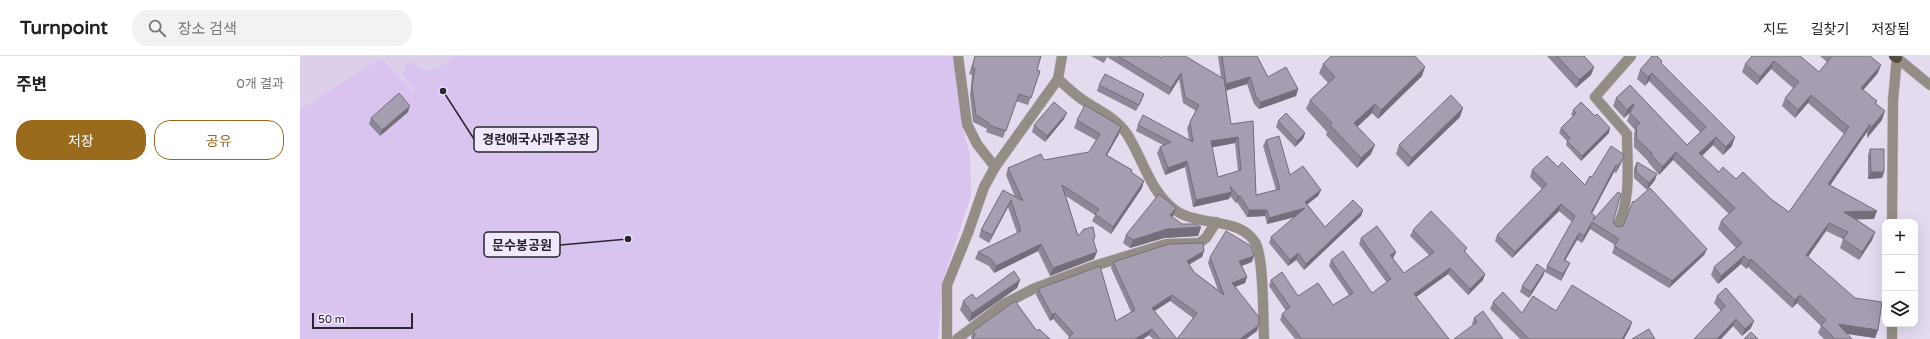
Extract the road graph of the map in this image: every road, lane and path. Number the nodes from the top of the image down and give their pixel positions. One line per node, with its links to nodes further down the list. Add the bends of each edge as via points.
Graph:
1 (958, 56): 7 (street, via 967,124 977,144)
2 (1062, 56): 5 (street)
3 (1631, 56): 10 (street, via 1595,97 1627,134 1628,195)
4 (1896, 57): 6 (street); 8 (street)
5 (1058, 79): 7 (street); 9 (street, via 1085,102 1114,119 1126,133 1155,188 1167,204 1182,215)
6 (1930, 85)
7 (995, 167): 12 (street, via 984,187 947,285)
8 (1892, 219)
9 (1216, 222): 13 (street, via 1206,238 1199,243 1166,244 1094,266 1033,289 1004,304); 14 (street, via 1239,228 1255,242 1260,258)
10 (1616, 226)
11 (1892, 327): 15 (street)
12 (947, 339)
13 (957, 339)
14 (1264, 339)
15 (1892, 339)

